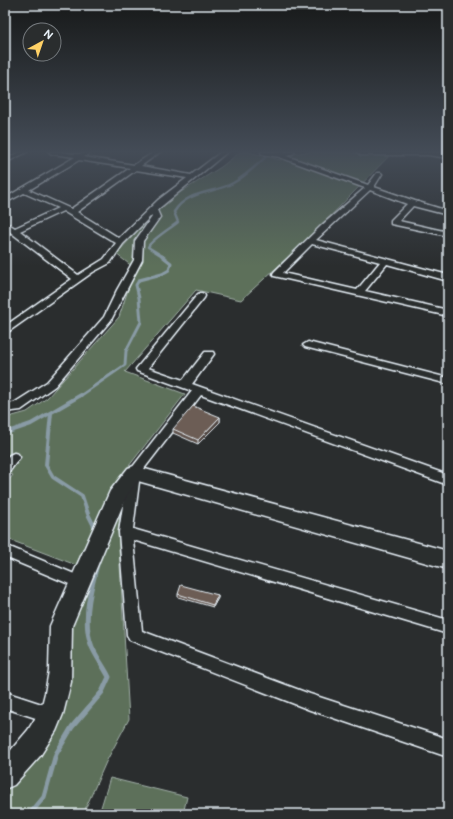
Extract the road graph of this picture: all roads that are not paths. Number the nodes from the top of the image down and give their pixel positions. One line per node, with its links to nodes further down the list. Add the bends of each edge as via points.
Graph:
1 (24, 190): 6 (street); 8 (street)
2 (103, 190): 10 (street)
3 (177, 190): 9 (street)
4 (366, 190): 15 (street)
5 (378, 190): 7 (street)
6 (5, 201)
7 (412, 203): 11 (street); 14 (street, via 394,222)
8 (64, 208): 10 (street); 13 (street)
9 (153, 210): 16 (street); 31 (street, via 156,217 139,242 138,260 108,318 51,384)
10 (71, 212): 16 (street)
11 (448, 213)
12 (5, 224): 13 (street)
13 (14, 231): 19 (street)
14 (448, 234)
15 (311, 241): 17 (street); 20 (street, via 277,274)
16 (120, 242): 19 (street, via 107,261)
17 (385, 261): 18 (street); 20 (street)
18 (448, 278)
19 (78, 279): 23 (street)
20 (359, 293): 22 (street)
21 (201, 296): 27 (street, via 141,369)
22 (448, 313)
23 (6, 327)
24 (308, 345): 26 (street)
25 (209, 354): 27 (street)
26 (448, 381)
27 (185, 385): 28 (street)
28 (199, 390): 34 (street); 35 (street)
29 (5, 401): 31 (street)
30 (5, 408): 31 (street)
31 (17, 408)
32 (14, 457): 33 (street)
33 (5, 469)
34 (134, 473): 36 (street); 38 (street); 39 (street, via 120,492)
35 (448, 480)
36 (126, 532): 40 (street); 43 (street, via 135,635 310,702)
37 (5, 551): 39 (street)
38 (448, 560)
39 (79, 582): 42 (street, via 61,626 58,688)
40 (448, 627)
41 (5, 700): 42 (street)
42 (51, 714): 44 (street, via 38,737)
43 (448, 748)
44 (5, 776)

